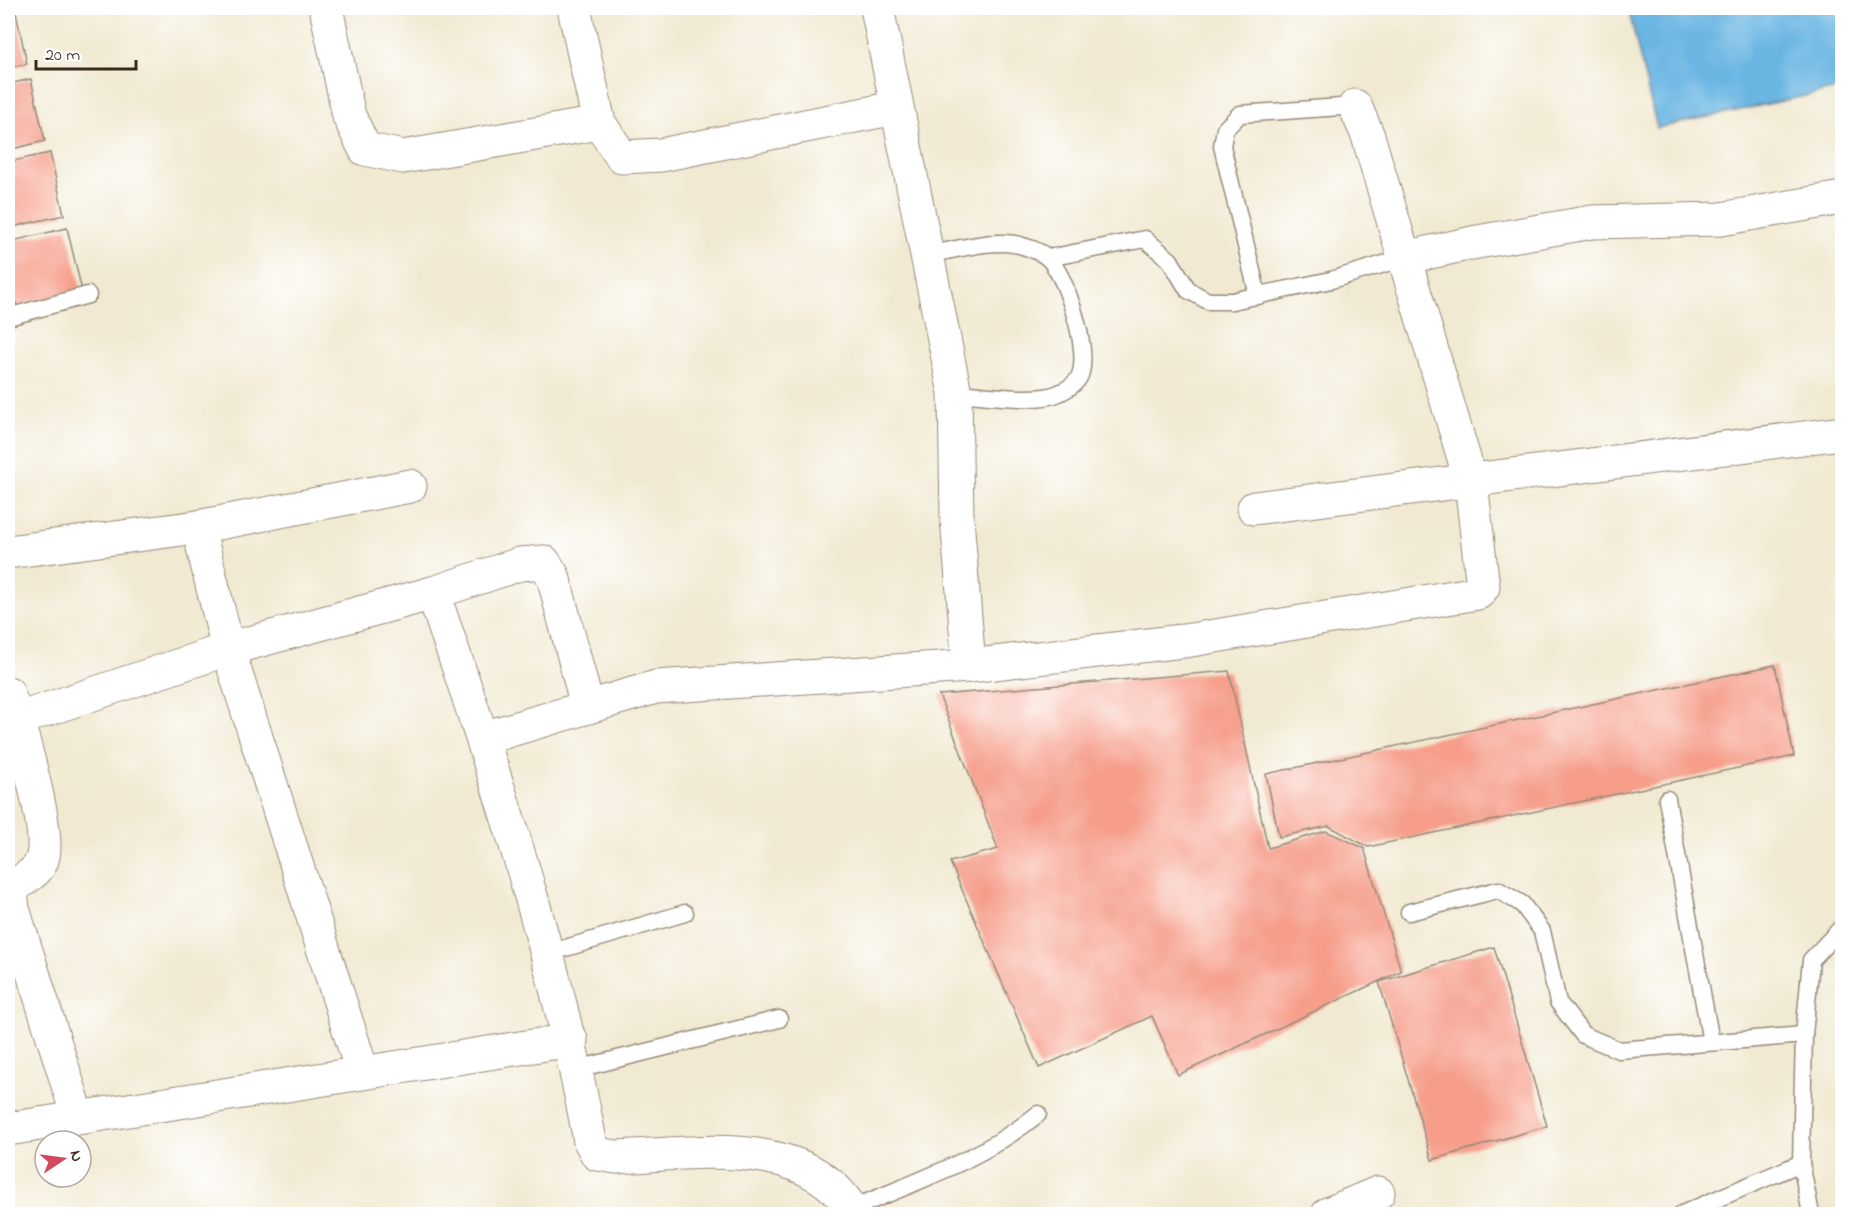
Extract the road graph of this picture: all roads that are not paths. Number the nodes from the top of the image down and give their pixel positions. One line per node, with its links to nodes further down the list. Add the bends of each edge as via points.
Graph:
1 (326, 8): 6 (street, via 349,116 365,149 403,157)
2 (574, 8): 6 (street)
3 (877, 8): 5 (street)
4 (1354, 106): 10 (street, via 1368,136); 12 (lane, via 1240,114 1225,129 1222,146)
5 (896, 108): 6 (street, via 661,155 621,156); 8 (street)
6 (599, 123)
7 (1842, 198): 10 (street, via 1721,219 1592,222)
8 (927, 255): 9 (lane, via 998,243 1025,246); 14 (street)
9 (1048, 258): 12 (lane, via 1145,239 1170,260 1188,291 1209,301); 14 (lane, via 1063,281 1082,345 1081,373 1072,386 1057,395 1038,398)
10 (1404, 258): 12 (lane); 16 (street)
11 (88, 295): 13 (lane)
12 (1258, 296)
13 (8, 317)
14 (955, 393): 23 (street, via 957,518)
15 (1842, 433): 16 (street)
16 (1471, 482): 18 (street); 23 (street, via 1483,587 1470,596 1191,640)
17 (410, 486): 19 (street)
18 (1254, 508)
19 (198, 527): 20 (street); 22 (street)
20 (8, 552)
21 (433, 593): 22 (street); 25 (street, via 520,564 544,562 553,576); 26 (street)
22 (228, 649): 24 (street); 36 (street)
23 (969, 666): 25 (street, via 656,687)
24 (13, 706): 38 (street, via 41,819 44,856 34,874 18,881 10,892)
25 (587, 706): 26 (street)
26 (483, 738): 31 (street)
27 (1667, 799): 34 (lane)
28 (1409, 912): 34 (lane, via 1498,890 1522,904 1542,931 1558,1002 1583,1035 1619,1050)
29 (685, 913): 31 (lane)
30 (1842, 927): 33 (lane, via 1811,960)
31 (545, 954): 35 (street)
32 (779, 1019): 35 (lane)
33 (1804, 1035): 34 (lane); 40 (lane)
34 (1711, 1042)
35 (574, 1055): 36 (street); 42 (street, via 590,1140 597,1154 616,1157 747,1152 812,1169 846,1200)
36 (362, 1071): 38 (street)
37 (1038, 1114): 42 (lane, via 987,1151)
38 (78, 1117): 39 (street)
39 (8, 1129)
40 (1801, 1163): 44 (lane); 45 (lane)
41 (1378, 1193): 43 (street)
42 (852, 1212)
43 (1328, 1215)
44 (1682, 1215)
45 (1811, 1215)

